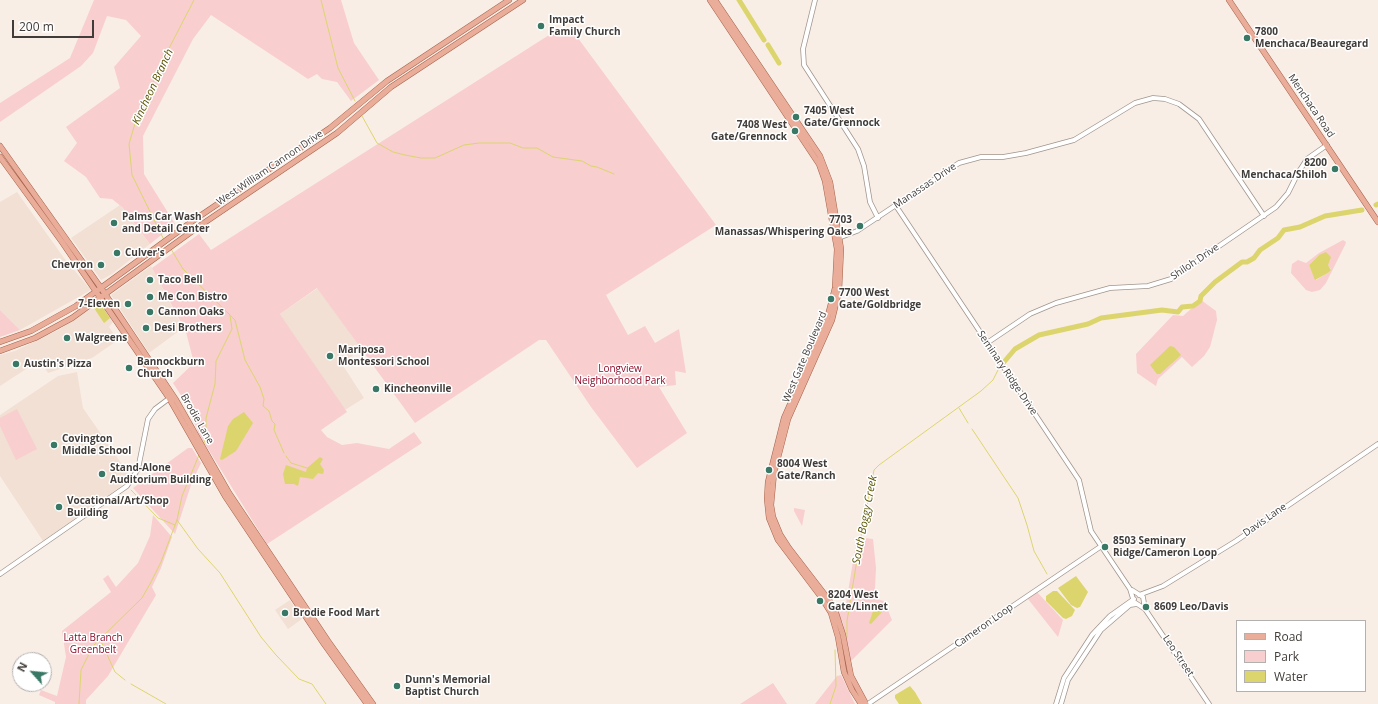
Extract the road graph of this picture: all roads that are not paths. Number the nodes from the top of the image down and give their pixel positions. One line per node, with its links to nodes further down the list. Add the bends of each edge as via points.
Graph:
1 (509, 0): 7 (main road, West William Cannon Drive)
2 (523, 0): 8 (main road, West William Cannon Drive)
3 (710, 0): 17 (main road, West Gate Boulevard, via 819,164)
4 (715, 0): 17 (main road, West Gate Boulevard, via 824,164 830,182)
5 (815, 0): 15 (street, via 803,49 804,65 858,149 864,166 870,202)
6 (1229, 0): 9 (main road, Menchaca Road)
7 (403, 70): 8 (main road); 18 (main road, West William Cannon Drive, via 372,92 330,128)
8 (407, 76): 19 (main road, West William Cannon Drive, via 337,133)
9 (1327, 145): 14 (street, Shiloh Drive, via 1307,159 1284,198); 16 (main road, Menchaca Road)
10 (0, 146): 12 (main road, Brodie Lane)
11 (0, 157): 12 (main road, Brodie Lane)
12 (26, 189): 20 (main road, Brodie Lane); 22 (main road, Brodie Lane)
13 (896, 206): 14 (street, Manassas Drive, via 959,163 981,157 1026,153 1074,140 1135,103 1160,98 1179,104 1199,119); 15 (street, Manassas Drive); 27 (street, Seminary Ridge Drive)
14 (1264, 216): 27 (street, Shiloh Drive, via 1167,281 1148,286 1110,288 1056,303 1030,314)
15 (878, 218): 17 (street, Manassas Drive, via 857,231)
16 (1378, 222)
17 (837, 238): 43 (main road, West Gate Boulevard, via 836,273 831,305 786,413 769,476 767,499 770,522 778,540 821,597 835,623 844,672); 44 (main road, West Gate Boulevard, via 841,273 836,306 788,419 774,473 771,505 780,534 835,610 851,676)
18 (139, 260): 19 (main road); 21 (main road, West William Cannon Drive)
19 (144, 266): 23 (main road, West William Cannon Drive)
20 (95, 280): 21 (main road); 22 (main road, Brodie Lane)
21 (108, 282): 22 (main road, West William Cannon Drive)
22 (99, 290): 23 (main road, Brodie Lane); 24 (main road, West William Cannon Drive)
23 (102, 295): 25 (main road, West William Cannon Drive, via 60,326); 29 (main road, Brodie Lane)
24 (31, 331): 25 (main road); 26 (main road, West William Cannon Drive)
25 (35, 338): 28 (main road, West William Cannon Drive)
26 (0, 342)
27 (987, 343): 32 (street, Seminary Ridge Drive, via 1079,480 1089,527)
28 (0, 351)
29 (171, 397): 31 (main road, Brodie Lane); 33 (street, via 148,419 138,469 127,486)
30 (1378, 444): 35 (street, Davis Lane, via 1236,541)
31 (206, 456): 41 (main road, Brodie Lane, via 229,502); 42 (main road, Brodie Lane, via 328,641)
32 (1100, 547): 34 (street); 44 (street, Cameron Loop)
33 (0, 574)
34 (1130, 589): 36 (street); 37 (street)
35 (1150, 592): 36 (street, Davis Lane); 38 (street, Davis Lane)
36 (1139, 595): 37 (street); 38 (street)
37 (1134, 599): 39 (street); 45 (street, via 1110,616 1092,635 1064,678)
38 (1143, 600): 39 (street, Davis Lane); 40 (street, Leo Street)
39 (1137, 604): 40 (street, Leo Street); 46 (street, via 1130,606 1101,630 1068,680)
40 (1145, 609): 47 (street, Leo Street)
41 (367, 704)
42 (373, 704)
43 (861, 704)
44 (867, 704)
45 (1056, 704)
46 (1061, 704)
47 (1209, 704)

